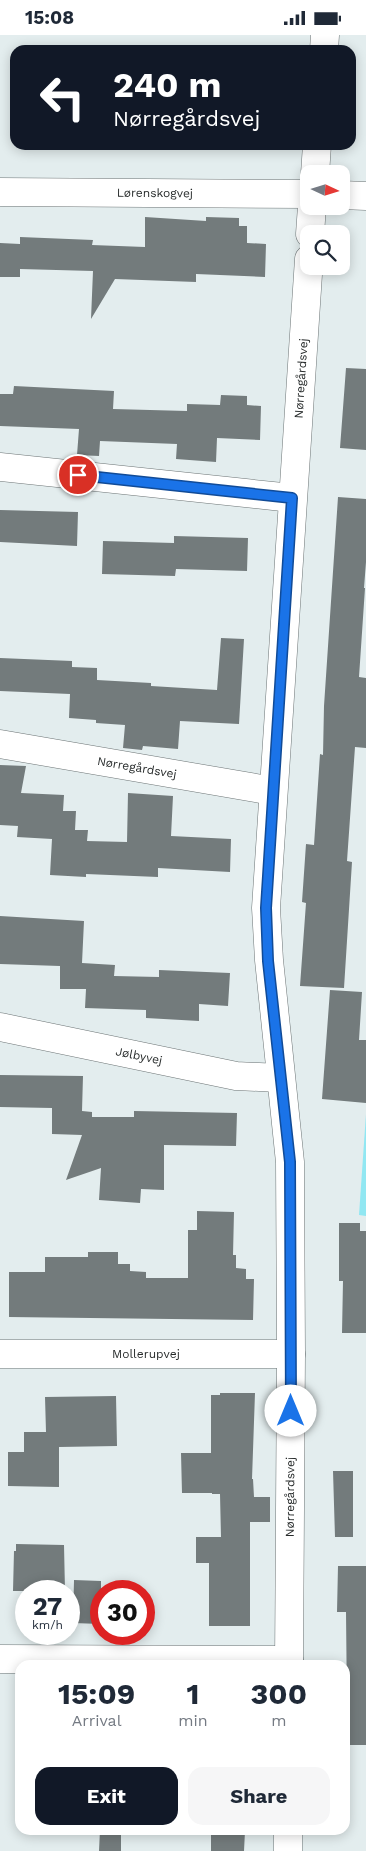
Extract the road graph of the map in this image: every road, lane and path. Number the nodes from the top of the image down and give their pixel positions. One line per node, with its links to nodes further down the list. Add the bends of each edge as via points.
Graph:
1 (317, 150): 2 (street)
2 (316, 165)
3 (0, 192): 4 (street, Lørenskogvej)
4 (300, 194)
5 (350, 195): 6 (street)
6 (366, 196)
7 (308, 275): 9 (street, Nørregårdsvej)
8 (0, 467): 9 (street)
9 (292, 498): 11 (street, Nørregårdsvej)
10 (0, 744): 11 (street, Nørregårdsvej)
11 (273, 791): 13 (street, Nørregårdsvej, via 266,908)
12 (0, 1027): 13 (street, Jølbyvej, via 236,1075)
13 (280, 1078): 15 (street, Nørregårdsvej, via 290,1162)
14 (0, 1354): 15 (street, Mollerupvej)
15 (292, 1354): 18 (street, Nørregårdsvej)
16 (0, 1659): 17 (street)
17 (96, 1660)
18 (289, 1660)
19 (288, 1835): 20 (street)
20 (288, 1851)

